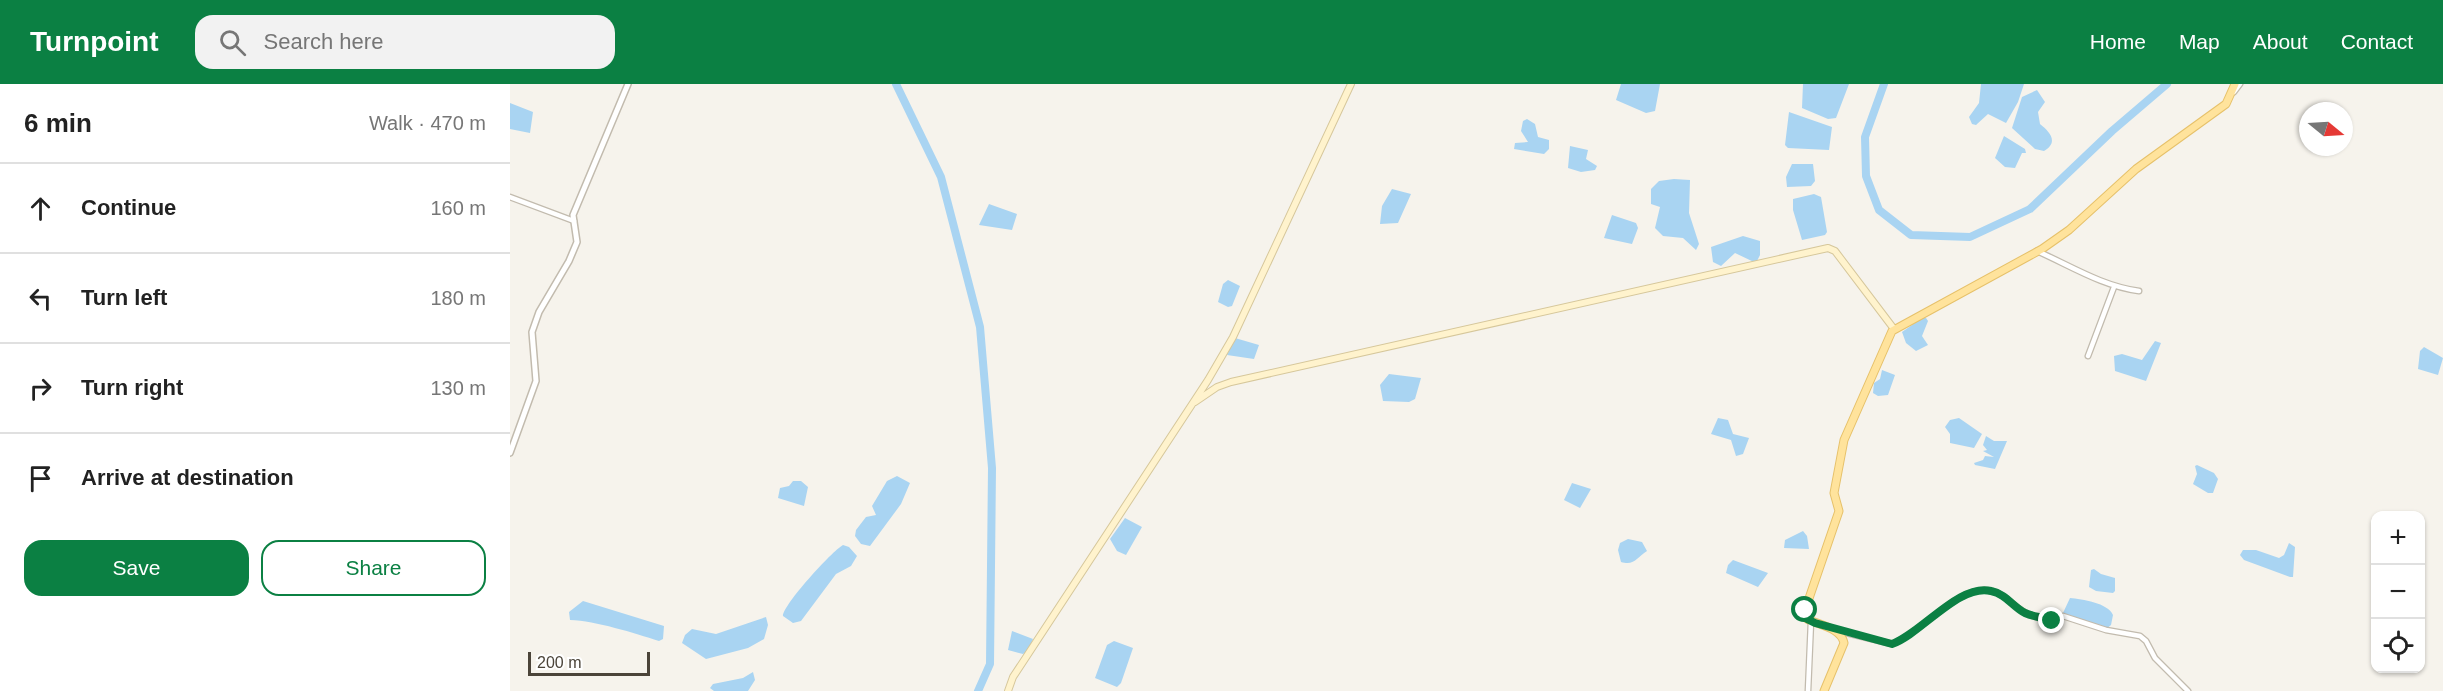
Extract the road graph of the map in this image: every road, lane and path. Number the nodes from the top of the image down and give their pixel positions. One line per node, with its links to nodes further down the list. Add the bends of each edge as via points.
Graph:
1 (628, 84): 7 (street, via 573,215)
2 (1351, 84): 13 (main road, via 1233,337)
3 (2235, 84): 5 (main road)
4 (2240, 84): 5 (street)
5 (2232, 94): 8 (main road, via 2226,104 2145,162 2079,222)
6 (510, 196): 7 (street)
7 (574, 221): 14 (street, via 577,242 532,332 536,381)
8 (2037, 251): 9 (street); 11 (main road)
9 (2114, 287): 10 (street); 12 (street)
10 (2139, 291)
11 (1894, 329): 13 (main road, via 1835,251 1828,248 1232,382); 15 (main road, via 1844,440 1834,493 1839,511 1805,610)
12 (2088, 356)
13 (1195, 402): 17 (main road, via 1013,677)
14 (510, 451)
15 (1811, 621): 16 (main road); 18 (street)
16 (1836, 631): 19 (main road, via 1844,643); 20 (street, via 1892,644 1914,632 1935,613 1983,589 2006,596 2035,616 2058,621 2063,616 2140,636 2155,658)
17 (1008, 691)
18 (1808, 691)
19 (1824, 691)
20 (2188, 691)

